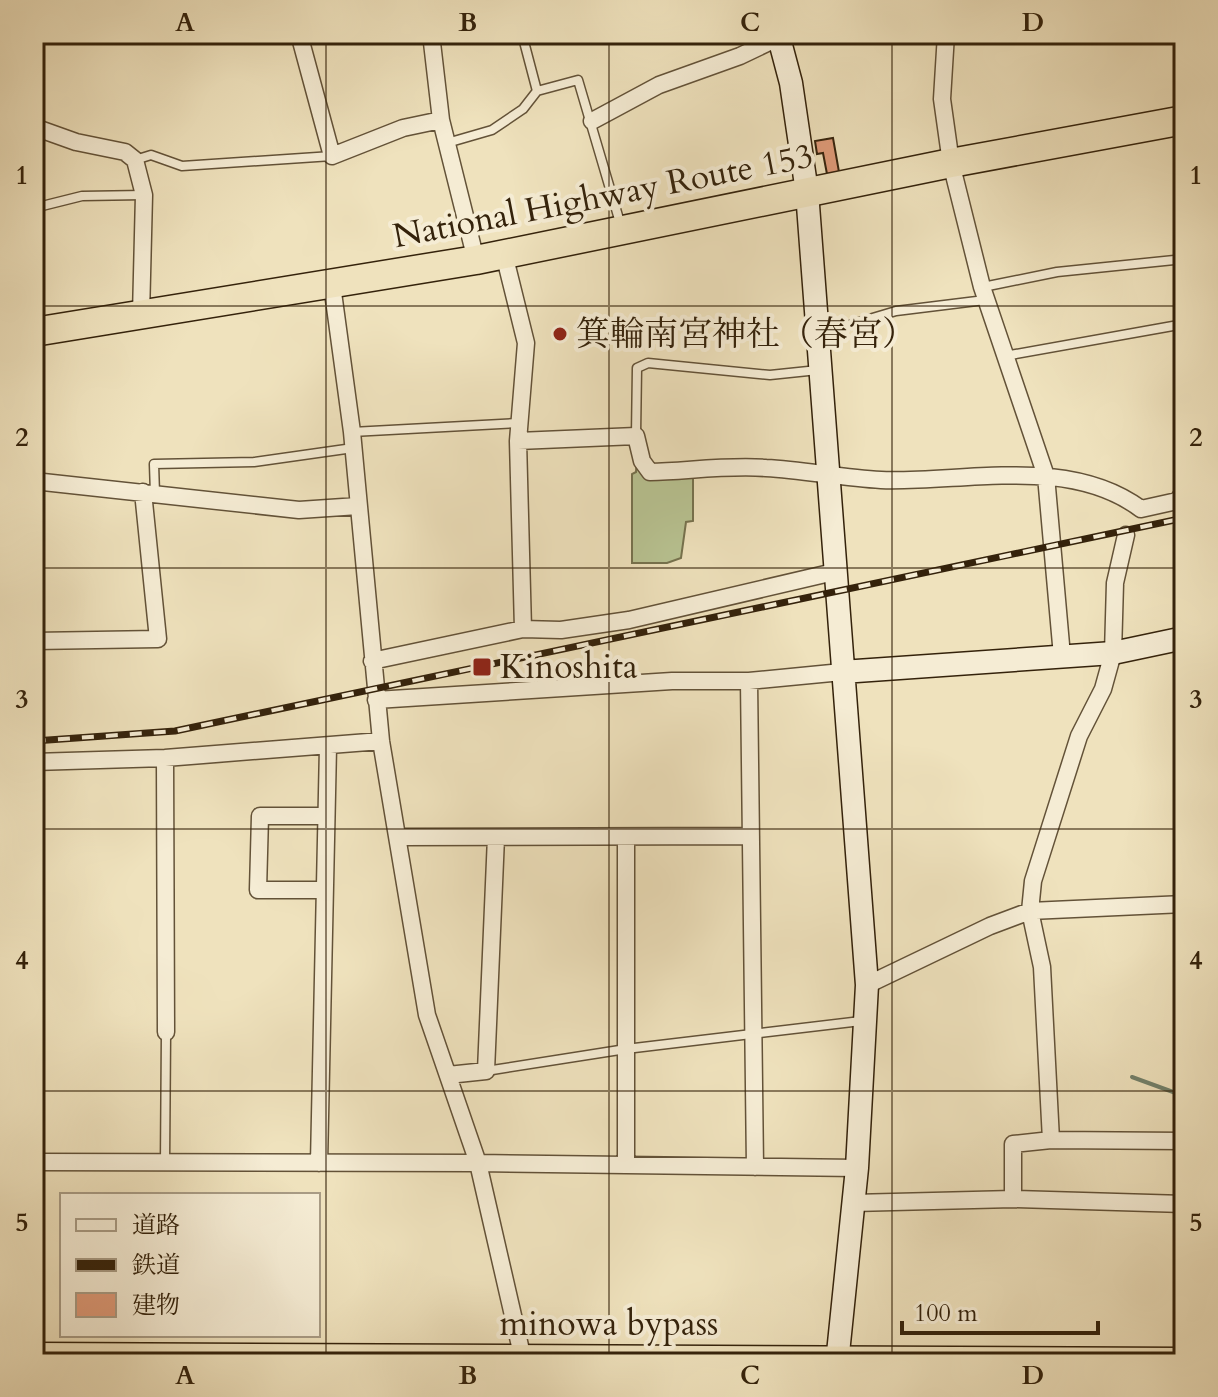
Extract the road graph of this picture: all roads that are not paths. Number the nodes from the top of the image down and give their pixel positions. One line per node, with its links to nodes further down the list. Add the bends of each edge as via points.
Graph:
1 (299, 34): 13 (street)
2 (431, 34): 8 (street)
3 (522, 34): 7 (lane)
4 (946, 34): 15 (street, via 942,99)
5 (1178, 34): 9 (lane)
6 (781, 35): 10 (street, via 659,85); 16 (street)
7 (537, 91): 10 (lane, via 578,80); 12 (lane, via 523,109 492,130)
8 (441, 120): 12 (street); 13 (street, via 403,128)
9 (1184, 120): 15 (highway, National Highway Route 153)
10 (592, 121): 19 (lane)
11 (34, 127): 14 (street, via 125,152)
12 (447, 143): 22 (street)
13 (332, 156): 14 (lane, via 182,166 151,155)
14 (135, 160): 17 (street)
15 (951, 163): 16 (highway, National Highway Route 153); 24 (street)
16 (807, 192): 19 (highway, National Highway Route 153); 28 (street)
17 (144, 195): 18 (lane, via 82,196); 25 (street)
18 (34, 208)
19 (622, 231): 20 (highway, National Highway Route 153)
20 (504, 254): 22 (highway, National Highway Route 153); 31 (street, via 526,343)
21 (1184, 259): 24 (lane, via 1057,272)
22 (476, 260): 23 (highway, National Highway Route 153)
23 (332, 285): 25 (highway, National Highway Route 153); 33 (street)
24 (984, 293): 28 (lane); 29 (street)
25 (141, 315): 27 (highway, National Highway Route 153)
26 (1184, 324): 29 (lane)
27 (34, 332)
28 (817, 334): 30 (street)
29 (1005, 356): 36 (street)
30 (819, 370): 32 (lane, via 770,375 648,363 637,368); 35 (street)
31 (519, 423): 33 (lane); 34 (street)
32 (636, 436): 34 (street); 35 (street, via 650,472 764,468)
33 (352, 440): 39 (lane, via 254,462 154,464); 40 (street)
34 (518, 441): 43 (street)
35 (827, 475): 36 (street, via 882,480); 42 (street)
36 (1046, 476): 38 (street, via 1123,495 1141,509 1177,501); 47 (street)
37 (34, 481): 39 (street)
38 (1184, 492)
39 (149, 493): 40 (street, via 299,510); 45 (street, via 158,639)
40 (358, 506): 48 (street)
41 (1126, 535): 46 (street, via 1115,583)
42 (834, 572): 43 (street, via 629,620 561,630); 49 (street)
43 (523, 629): 48 (street)
44 (1184, 638): 46 (street)
45 (34, 641)
46 (1113, 653): 47 (street); 63 (street, via 1103,689 1079,736 1033,881)
47 (1062, 656): 49 (street)
48 (372, 661): 51 (street)
49 (842, 672): 50 (street); 64 (street)
50 (749, 681): 51 (street); 57 (street)
51 (376, 700): 52 (street)
52 (381, 741): 53 (street); 58 (street)
53 (328, 747): 54 (street); 56 (street)
54 (165, 758): 55 (street); 66 (street)
55 (34, 762)
56 (324, 816): 61 (street); 61 (street, via 260,816 258,890)
57 (751, 836): 60 (street); 67 (street)
58 (397, 837): 59 (street); 70 (street, via 427,1015)
59 (496, 837): 60 (street); 69 (street)
60 (626, 837): 68 (street)
61 (323, 890): 75 (street)
62 (1184, 904): 63 (street)
63 (1030, 911): 64 (street); 71 (street, via 1042,967)
64 (867, 985): 65 (street)
65 (866, 1021): 67 (lane); 79 (street)
66 (166, 1032): 74 (lane)
67 (753, 1037): 68 (lane); 78 (street)
68 (626, 1049): 69 (lane); 77 (street)
69 (486, 1071): 70 (street)
70 (448, 1075): 76 (street)
71 (1051, 1140): 72 (street); 80 (street, via 1013,1144)
72 (1184, 1141)
73 (34, 1162): 74 (street)
74 (165, 1163): 75 (street)
75 (319, 1163): 76 (street)
76 (478, 1163): 77 (street); 84 (street)
77 (626, 1165): 78 (street)
78 (755, 1167): 79 (street)
79 (857, 1168): 81 (street)
80 (1013, 1199): 81 (street); 82 (street)
81 (853, 1203): 85 (street)
82 (1184, 1204)
83 (34, 1357): 84 (highway, minowa bypass)
84 (523, 1359): 85 (highway, minowa bypass)
85 (837, 1362): 86 (highway, minowa bypass)
86 (1184, 1362)

